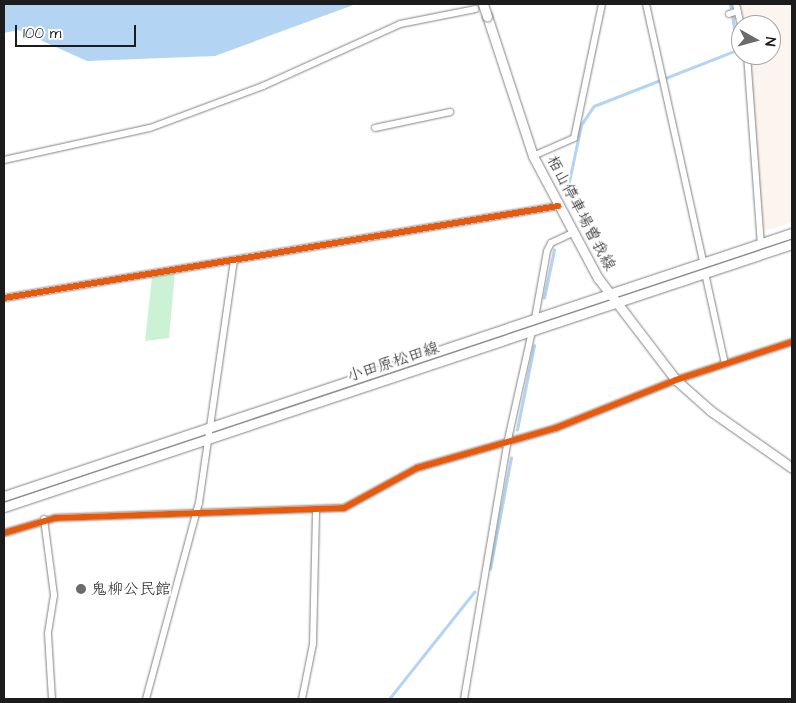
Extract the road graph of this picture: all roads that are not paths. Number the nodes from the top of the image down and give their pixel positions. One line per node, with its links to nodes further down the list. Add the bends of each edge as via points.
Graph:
1 (602, 4): 11 (street, via 574,138)
2 (646, 4): 19 (street)
3 (736, 4): 5 (street)
4 (480, 6): 11 (main road, 栢山停車場曽我線, bridge, via 487,16); 12 (street, via 400,24 263,86 150,128)
5 (738, 11): 6 (street); 7 (street)
6 (728, 14)
7 (739, 15)
8 (748, 65): 16 (street)
9 (450, 112): 10 (street)
10 (375, 128)
11 (533, 156): 13 (main road, 栢山停車場曽我線)
12 (4, 160)
13 (559, 207): 14 (main road, 栢山停車場曽我線); 18 (street)
14 (570, 230): 21 (main road, 栢山停車場曽我線); 24 (street, via 551,243 547,250)
15 (792, 234): 16 (main road, 小田原松田線)
16 (760, 244): 19 (main road, 小田原松田線)
17 (792, 244): 20 (main road, 小田原松田線)
18 (234, 261): 22 (street); 29 (street)
19 (702, 262): 21 (main road, 小田原松田線)
20 (705, 273): 23 (main road, 小田原松田線); 27 (street)
21 (609, 294): 23 (main road, 栢山停車場曽我線); 24 (main road, 小田原松田線)
22 (4, 298)
23 (616, 303): 25 (main road, 小田原松田線); 28 (main road, 栢山停車場曽我線)
24 (535, 318): 29 (main road, 小田原松田線)
25 (532, 331): 30 (main road, 小田原松田線); 31 (street)
26 (792, 342): 27 (street)
27 (725, 364): 28 (street)
28 (676, 380): 31 (street); 32 (main road, 栢山停車場曽我線, via 711,411)
29 (211, 427): 30 (street); 33 (main road, 小田原松田線)
30 (207, 440): 34 (main road, 小田原松田線); 36 (street)
31 (507, 444): 35 (street, via 417,468 344,508); 42 (street)
32 (792, 468)
33 (4, 496)
34 (4, 507)
35 (316, 510): 36 (street); 41 (street, via 313,644)
36 (196, 511): 37 (street); 40 (street)
37 (44, 520): 38 (street); 39 (street, via 54,595 48,634)
38 (4, 533)
39 (52, 699)
40 (146, 699)
41 (302, 699)
42 (464, 699)

